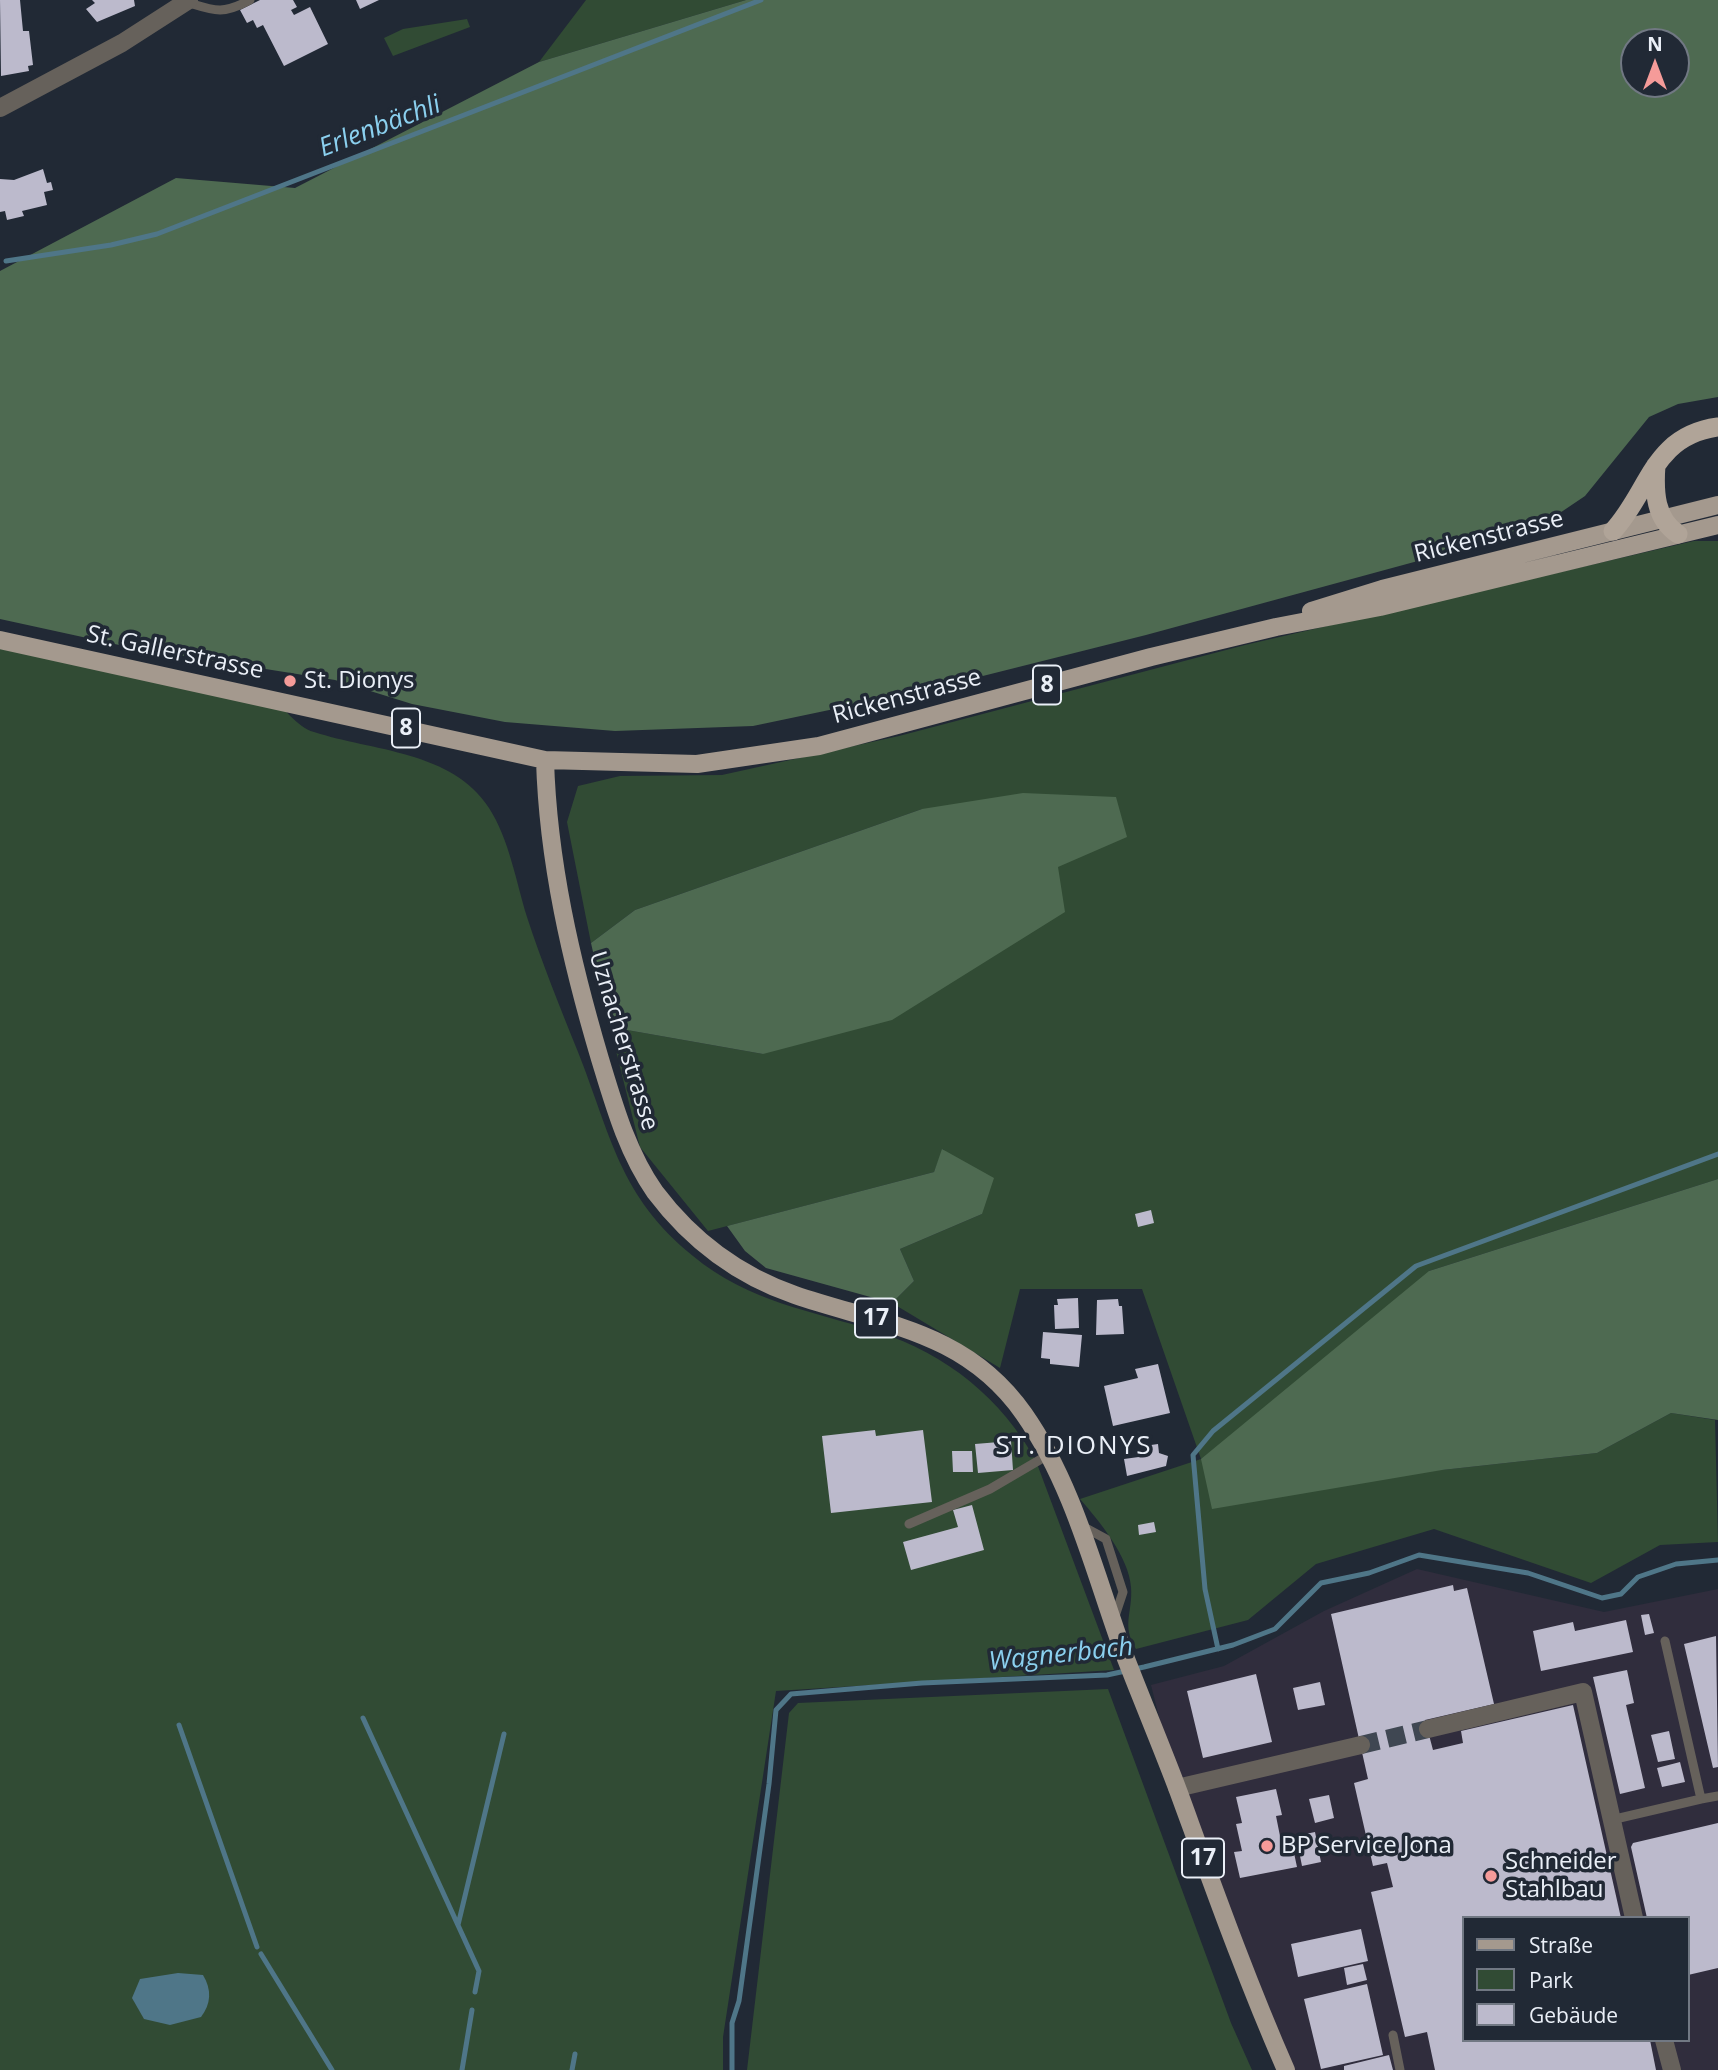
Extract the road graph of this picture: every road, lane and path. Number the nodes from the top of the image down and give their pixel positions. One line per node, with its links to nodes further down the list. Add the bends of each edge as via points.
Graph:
1 (250, 0): 2 (lane, via 230,11)
2 (188, 1): 3 (street, via 122,43)
3 (0, 108)
4 (1718, 427): 5 (highway, via 1678,441)
5 (1657, 461): 7 (highway, via 1655,489); 9 (highway, via 1628,514)
6 (1718, 505): 7 (main road, Rickenstrasse / 8)
7 (1663, 519): 9 (main road, Rickenstrasse / 8); 10 (highway, via 1665,526)
8 (1718, 525): 10 (main road, Rickenstrasse / 8)
9 (1613, 531): 11 (main road, Rickenstrasse / 8, via 1382,589 1321,607)
10 (1678, 534): 11 (main road, Rickenstrasse / 8, via 1380,607)
11 (1276, 627): 13 (main road, Rickenstrasse / 8, via 819,746 697,764)
12 (0, 640): 13 (main road, St. Gallerstrasse / 8)
13 (545, 760): 14 (main road, Uznacherstrasse / 17, via 546,807 569,946 613,1103 628,1144 653,1188 708,1250 744,1274 951,1346 988,1375 1023,1413)
14 (1048, 1455): 15 (lane, via 990,1489); 19 (main road, Uznacherstrasse / 17, via 1058,1469)
15 (909, 1524)
16 (1665, 1640): 21 (lane)
17 (1428, 1729): 22 (street, via 1583,1692)
18 (1361, 1745): 19 (street)
19 (1177, 1788): 26 (main road, Uznacherstrasse / 17)
20 (1718, 1796): 21 (lane)
21 (1701, 1799): 22 (lane)
22 (1611, 1822): 23 (street)
23 (1634, 1916)
24 (1393, 2035): 27 (lane)
25 (1664, 2042): 28 (street)
26 (1286, 2070)
27 (1400, 2070)
28 (1671, 2070)

